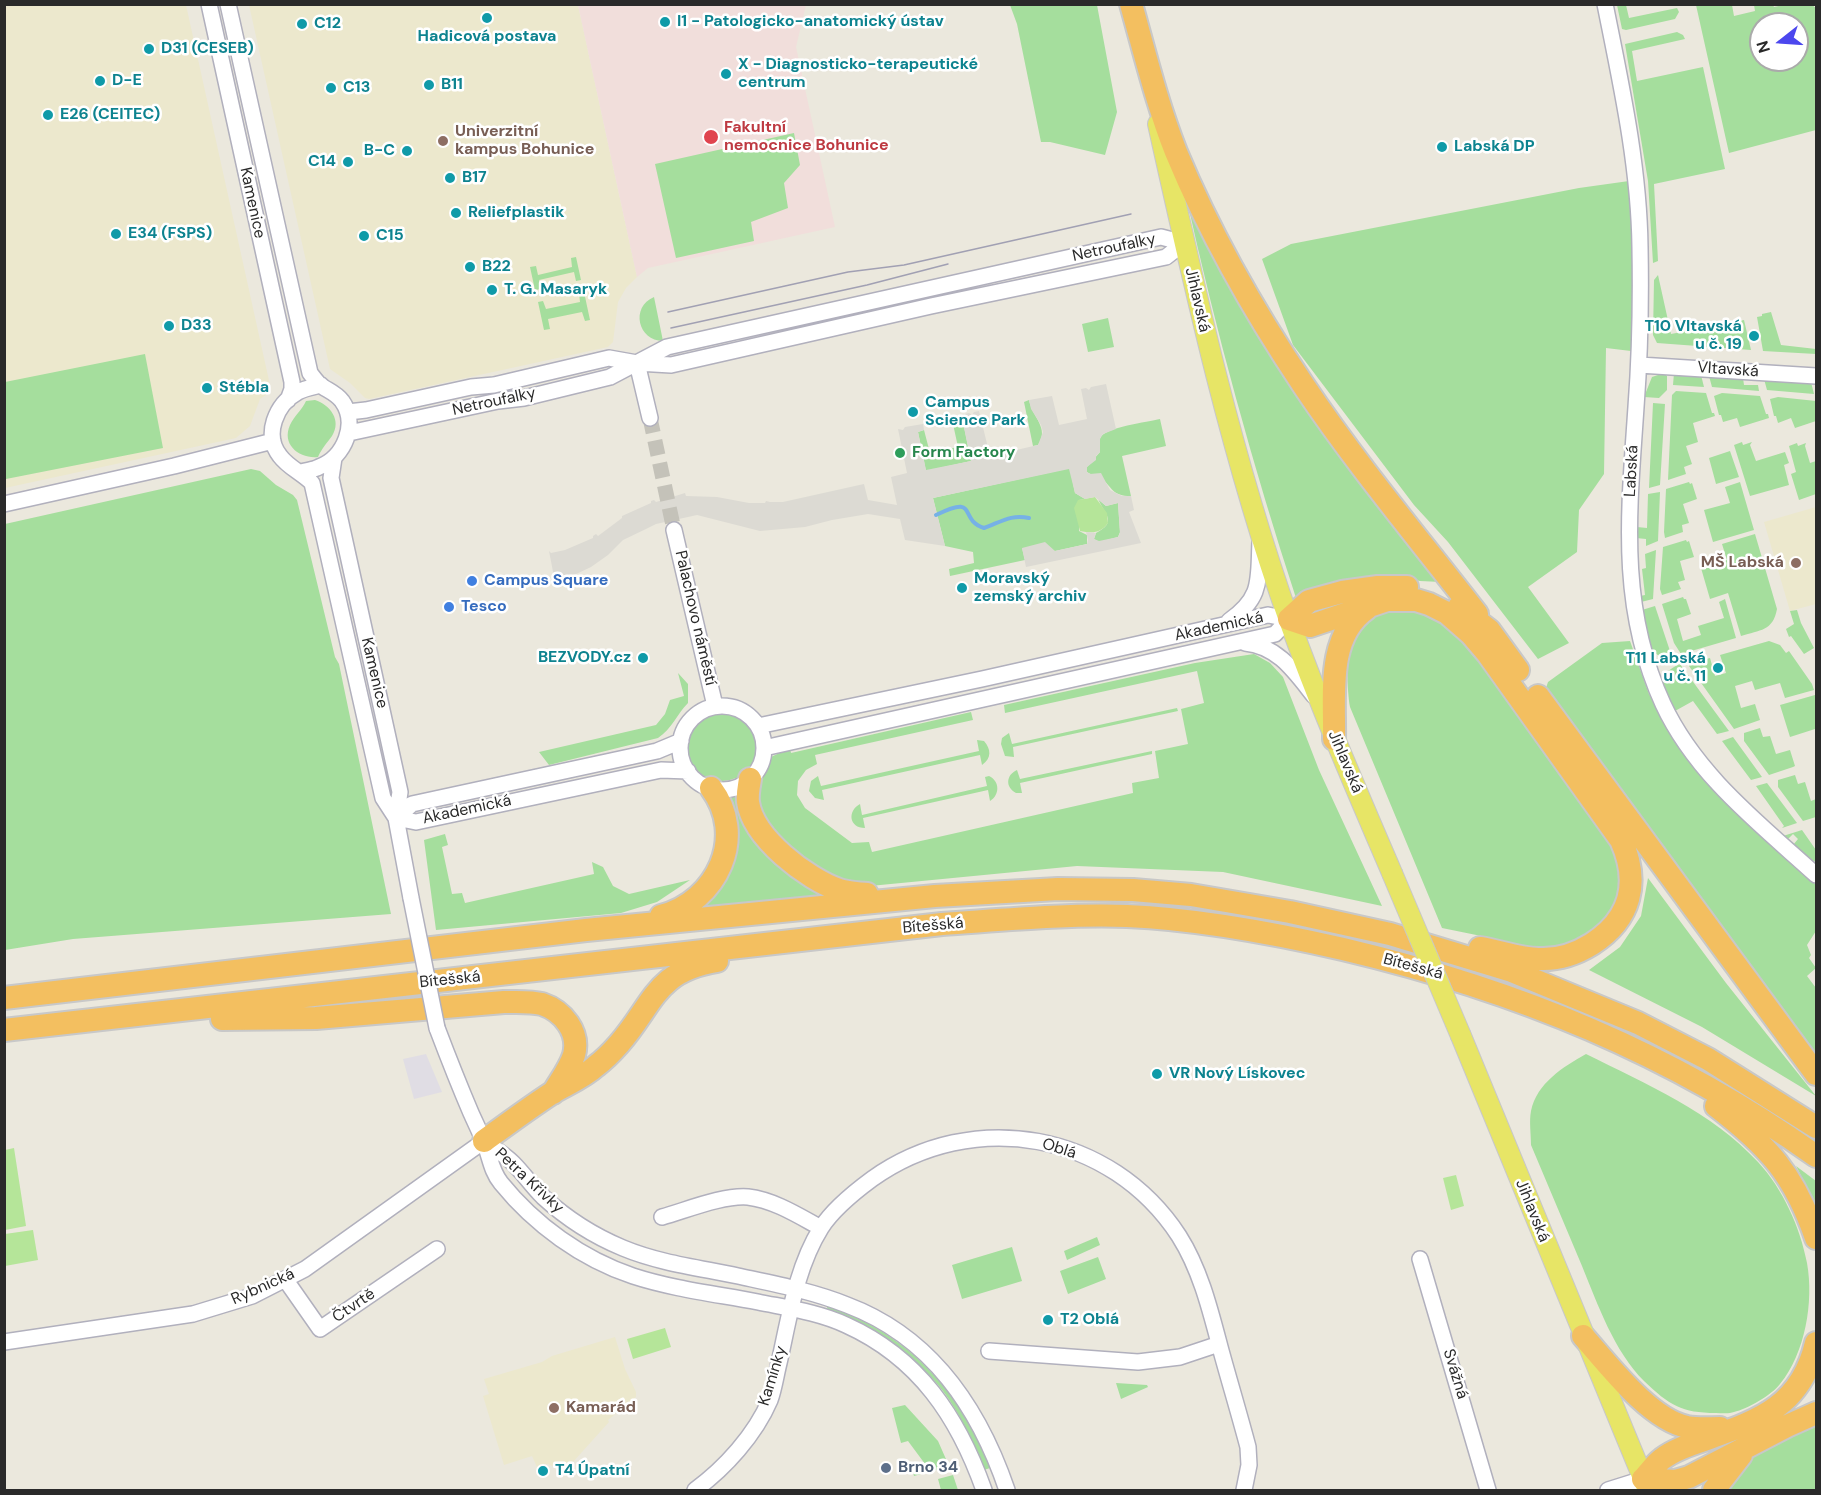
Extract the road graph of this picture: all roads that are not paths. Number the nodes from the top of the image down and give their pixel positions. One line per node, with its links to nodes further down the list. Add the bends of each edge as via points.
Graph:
1 (209, 4): 10 (street, Kamenice, via 292,381)
2 (228, 4): 9 (street, Kamenice, via 306,359 310,373)
3 (1131, 4): 5 (main road, Jihlavská); 23 (highway, via 1176,150 1244,290 1306,389)
4 (1605, 4): 7 (street, Labská, via 1636,180)
5 (1184, 243): 6 (street, Netroufalky, via 1157,259 671,365); 19 (main road, Jihlavská, via 1219,389)
6 (637, 363): 11 (street, Netroufalky, via 609,358 494,385); 12 (street); 13 (street, Netroufalky, via 610,377 524,398)
7 (1639, 365): 8 (street, Vltavská); 35 (street, Labská, via 1629,550 1634,608 1650,669 1674,724 1712,777)
8 (1816, 376)
9 (321, 386): 10 (street, via 298,392); 11 (street, Kamenice, via 337,395)
10 (288, 400): 14 (street, Kamenice, via 273,422)
11 (348, 412): 13 (street)
12 (650, 418)
13 (349, 433): 15 (street, Kamenice)
14 (273, 441): 16 (street, Kamenice, via 280,457); 17 (street)
15 (334, 458): 16 (street); 34 (street, Kamenice, via 331,478 400,792)
16 (301, 472): 34 (street, Kamenice, via 312,483 316,497 383,798)
17 (4, 504)
18 (674, 530): 26 (street, Palachovo náměstí)
19 (1260, 530): 21 (main road, Jihlavská); 22 (street, via 1254,594 1249,605)
20 (1372, 605): 21 (highway, via 1310,626); 28 (highway, via 1350,625 1339,649); 39 (highway, via 1401,598 1429,604 1447,613 1471,634 1616,832 1628,856 1631,876 1627,902 1614,926 1600,939 1570,955 1539,959)
21 (1289, 619): 22 (street, Akademická, via 1268,615); 23 (highway, via 1309,601 1342,592 1395,586 1438,596 1469,613); 24 (street, Akademická, via 1275,634); 25 (main road, Jihlavská)
22 (1222, 625): 27 (street, Akademická)
23 (1489, 630): 44 (highway)
24 (1236, 643): 25 (street, via 1255,644 1277,654); 30 (street, Akademická)
25 (1320, 703): 28 (main road, Jihlavská)
26 (715, 706): 27 (street, via 740,710); 29 (street, via 692,718)
27 (758, 726): 30 (street)
28 (1334, 739): 57 (main road, Jihlavská, bridge)
29 (681, 741): 31 (street, via 681,757); 34 (street, Akademická, via 657,751 412,804)
30 (764, 748): 32 (street, via 760,765)
31 (688, 771): 33 (street); 34 (street, Akademická, via 661,770 416,822)
32 (750, 778): 33 (street, via 732,788); 36 (highway, via 747,799 753,818 769,841 803,872 850,893)
33 (711, 788): 37 (highway, via 726,816 727,842 719,869 702,893 673,913)
34 (396, 818): 47 (street, Kamenice, bridge, via 437,1028)
35 (1816, 875)
36 (935, 896): 37 (highway, Bítešská); 39 (highway, Bítešská, via 1058,889 1133,890 1191,895)
37 (586, 930): 41 (highway, Bítešská)
38 (878, 932): 40 (highway, Bítešská, via 1058,917 1128,916 1190,921 1301,939); 42 (highway, Bítešská); 45 (highway, via 804,950 706,963 683,971 652,996 626,1036 594,1068)
39 (1390, 934): 46 (highway, Bítešská, via 1512,971 1638,1023 1708,1059)
40 (1494, 991): 48 (highway, Bítešská, via 1572,1020 1660,1061 1765,1121); 51 (highway, via 1658,1073 1747,1130 1783,1169 1805,1206)
41 (4, 998)
42 (106, 1019): 43 (highway, Bítešská); 45 (highway, via 316,1018 504,1002 535,1003 559,1013 574,1035 573,1056)
43 (4, 1030)
44 (1816, 1074)
45 (553, 1093): 47 (highway)
46 (1816, 1127)
47 (484, 1141): 54 (street, Rybnická); 55 (street, Petra Křivky, via 512,1161 553,1206 614,1244 659,1260); 56 (street, Petra Křivky, via 495,1175 517,1202 539,1223 593,1259 645,1280)
48 (1816, 1156)
49 (662, 1217): 50 (street, via 749,1197)
50 (821, 1228): 55 (street, Oblá, via 803,1265); 60 (street, Oblá, via 860,1188 911,1156 940,1146 994,1137 1045,1143 1097,1163 1122,1178 1139,1189 1166,1217 1192,1259)
51 (1816, 1238)
52 (437, 1249): 54 (street, Čtvrtě, via 320,1329)
53 (1420, 1259): 70 (street, Svážná)
54 (285, 1280): 58 (street, Rybnická, via 252,1296 193,1314)
55 (797, 1289): 56 (street, Kamínky); 68 (street, Petra Křivky, via 872,1316 913,1342 934,1362 972,1409)
56 (792, 1308): 66 (street, Kamínky, via 770,1399 734,1454); 67 (street, Petra Křivky, via 846,1325 873,1340 919,1376 954,1420)
57 (1583, 1336): 63 (highway, via 1632,1391 1670,1421 1692,1428); 65 (main road, Jihlavská)
58 (4, 1342)
59 (1816, 1343): 63 (highway, via 1792,1395 1780,1406)
60 (1220, 1344): 61 (street, via 1180,1357 1138,1362); 69 (street, Oblá, via 1248,1447)
61 (989, 1352)
62 (1816, 1413): 64 (highway)
63 (1736, 1428): 65 (highway, via 1660,1459)
64 (1746, 1449): 65 (highway, via 1689,1477); 72 (highway)
65 (1646, 1485): 71 (street)
66 (695, 1491)
67 (984, 1491)
68 (1007, 1491)
69 (1244, 1491)
70 (1488, 1491)
71 (1608, 1491)
72 (1714, 1491)

